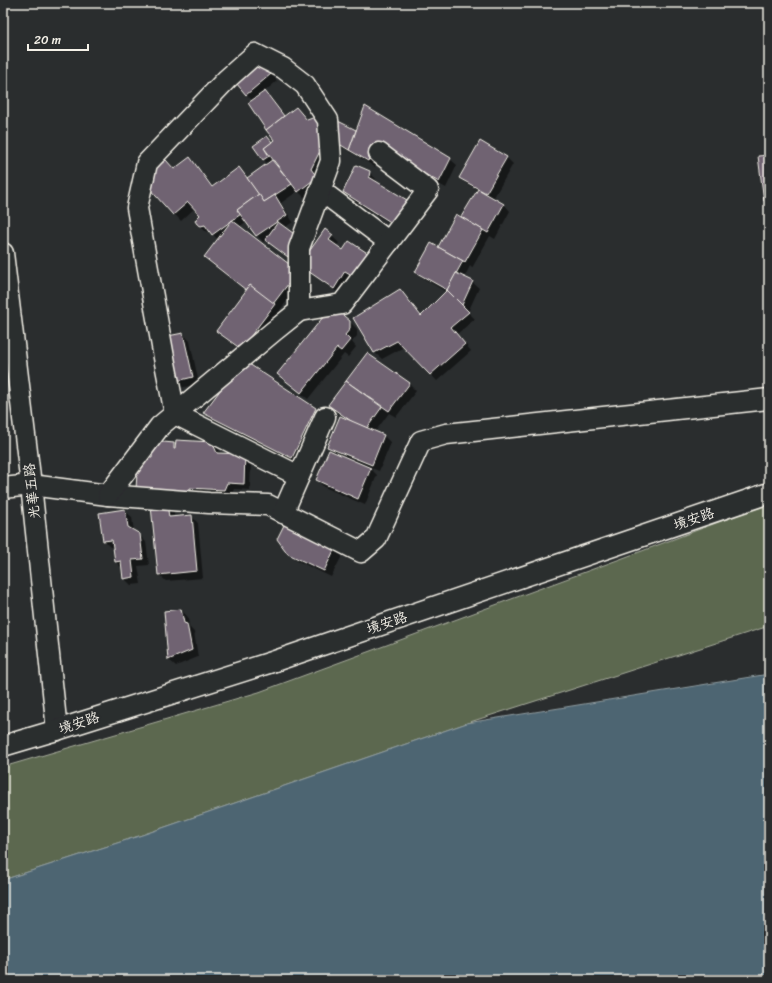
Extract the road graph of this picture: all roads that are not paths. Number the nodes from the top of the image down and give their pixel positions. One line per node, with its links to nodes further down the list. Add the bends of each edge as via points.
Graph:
1 (379, 153): 3 (street, via 428,190)
2 (320, 190): 3 (street); 5 (street, via 299,248); 7 (street, via 332,161 328,120 305,85 283,68 255,54 227,79 146,163 137,208)
3 (389, 242): 5 (street, via 342,304)
4 (3, 253): 10 (street, 光華五路)
5 (299, 311): 7 (street)
6 (769, 399): 14 (street, via 446,434 421,441 376,539 361,552)
7 (175, 414): 9 (street); 13 (street, via 160,426)
8 (325, 417): 9 (street)
9 (299, 476): 14 (street)
10 (31, 485): 11 (street); 13 (street); 15 (street, 光華五路)
11 (3, 488)
12 (769, 493): 15 (street, 境安路, via 272,662)
13 (108, 495): 14 (street, via 268,505)
14 (283, 512)
15 (57, 730): 16 (street, 境安路)
16 (3, 746)

